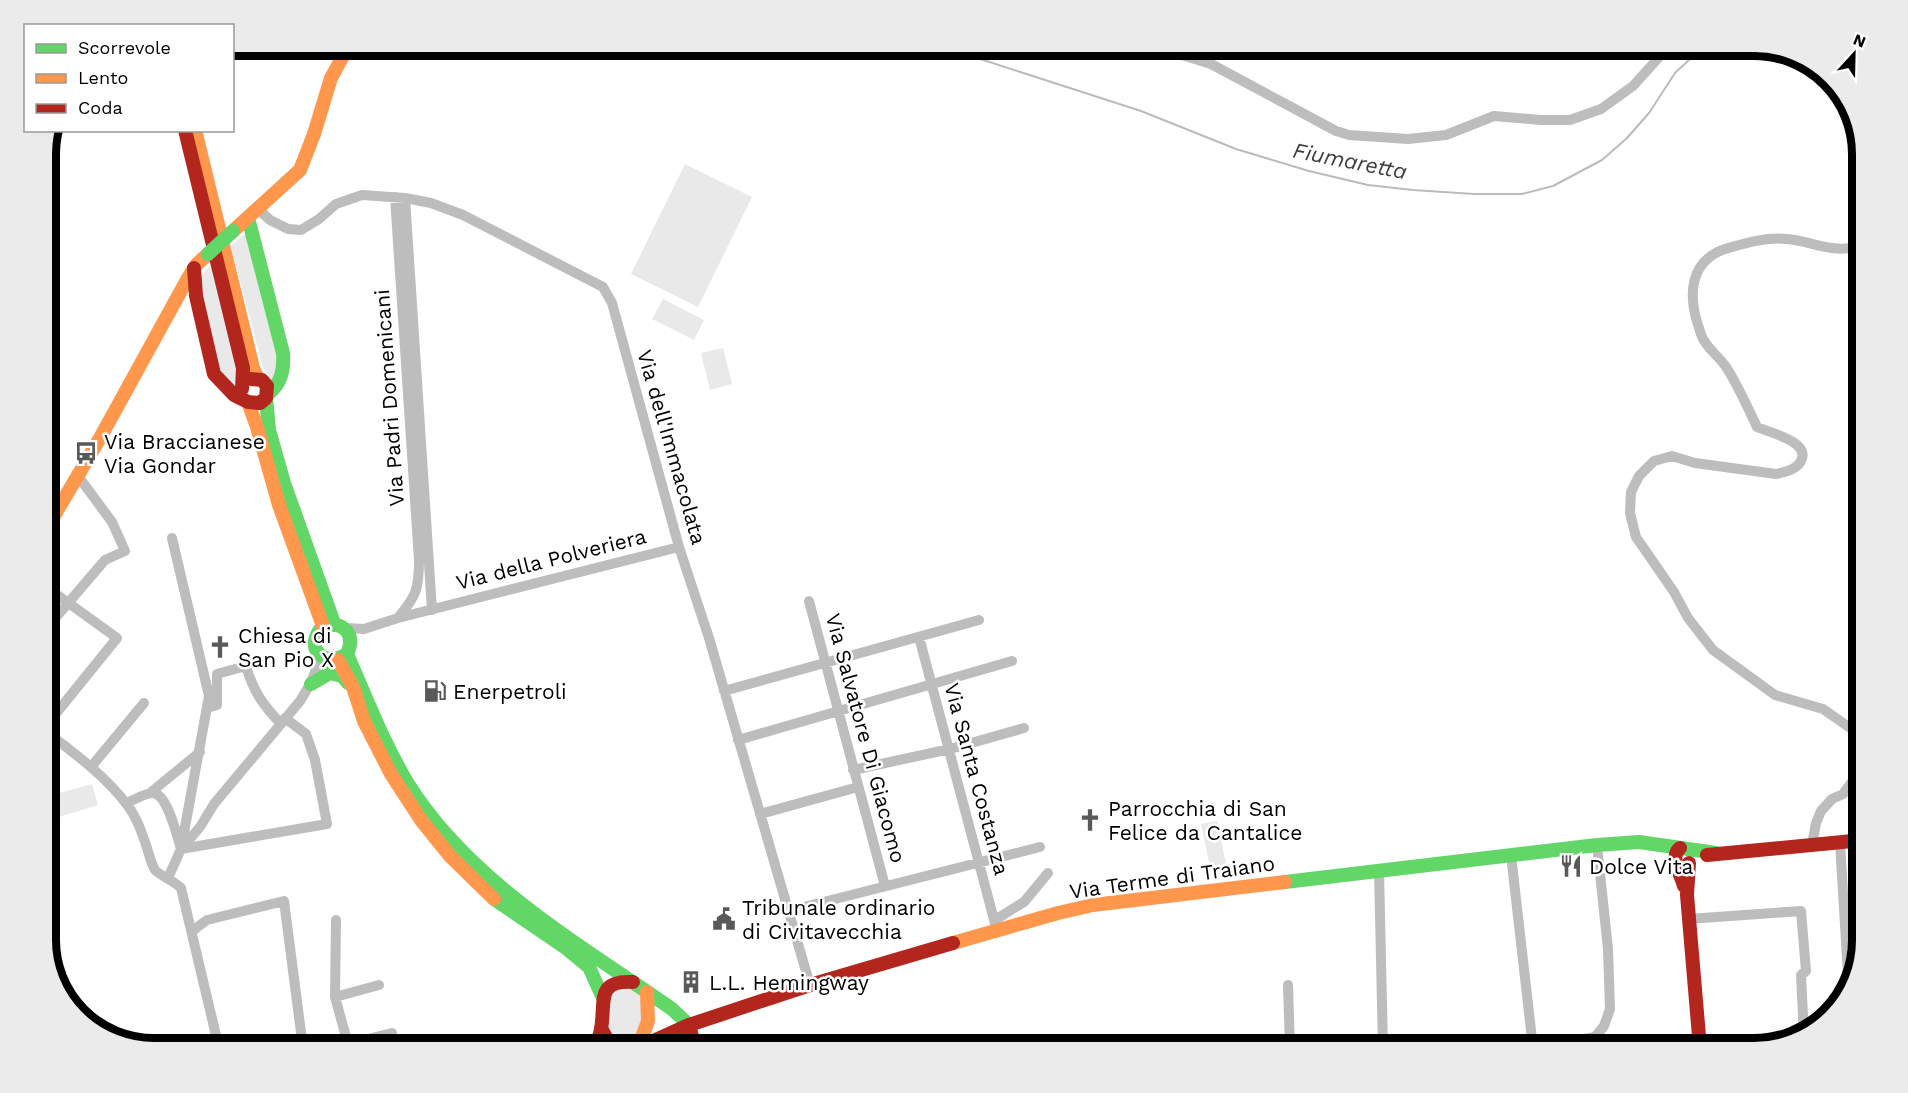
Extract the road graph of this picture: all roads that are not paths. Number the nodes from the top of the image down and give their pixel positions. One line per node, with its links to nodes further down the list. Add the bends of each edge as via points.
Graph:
1 (343, 56): 7 (street, via 331,78 300,170)
2 (1185, 56): 3 (street, via 1211,64 1336,131 1408,139 1446,135 1494,116 1570,120 1601,109 1633,86)
3 (1660, 56)
4 (185, 132): 14 (street, via 243,368)
5 (195, 132): 12 (street)
6 (400, 197): 7 (street, Via dell'Immacolata, via 362,195 336,204 301,230 288,229); 18 (street, Via dell'Immacolata, via 463,215 603,288 612,303); 20 (street, Via Padri Domenicani, via 419,560); 21 (street, Via Padri Domenicani)
7 (253, 214): 9 (street, bridge); 13 (street, via 285,368 277,386)
8 (1852, 248): 44 (street, via 1846,250 1768,238 1717,252 1703,261 1692,293 1693,310 1704,340 1728,368 1757,427 1794,442 1802,448 1803,456 1799,465 1776,474 1672,456 1654,461 1639,476 1631,492 1630,513 1636,537 1713,650 1775,694 1823,709)
9 (194, 268): 10 (street); 11 (street)
10 (170, 312): 11 (street, via 186,305 195,307); 15 (street)
11 (199, 313): 14 (street, via 214,374 234,395)
12 (258, 379): 13 (street, via 267,386); 14 (street, via 246,382)
13 (267, 396): 14 (street, via 252,404); 28 (street, via 272,446)
14 (245, 397): 28 (street, via 301,568 318,607)
15 (78, 476): 16 (street); 23 (street, via 112,522 125,550 105,560)
16 (56, 513)
17 (172, 538): 39 (street, via 209,696)
18 (679, 547): 24 (street, Via della Polveriera); 37 (street, Via dell'Immacolata)
19 (56, 594): 23 (street)
20 (414, 597): 21 (street); 24 (street); 26 (street, Via Padri Domenicani)
21 (430, 597): 24 (street, Via Padri Domenicani)
22 (809, 601): 33 (street, Via Salvatore Di Giacomo)
23 (68, 602): 25 (street); 41 (street, via 117,638)
24 (428, 611): 26 (street, Via della Polveriera)
25 (56, 617)
26 (398, 618): 29 (street, Via della Polveriera)
27 (979, 620): 30 (street)
28 (334, 626): 29 (street, Via della Polveriera); 31 (street, via 350,633); 31 (street, via 318,630 314,639 316,650)
29 (364, 629): 31 (street, Via della Polveriera)
30 (919, 637): 33 (street); 35 (street, Via Santa Costanza)
31 (334, 656): 34 (street, Via della Polveriera); 36 (street); 75 (street, via 408,783 441,828 524,906)
32 (1012, 661): 35 (street)
33 (825, 663): 37 (street); 40 (street, Via Salvatore Di Giacomo)
34 (311, 684): 36 (street, via 330,673 342,676); 42 (street, Via della Polveriera)
35 (932, 684): 40 (street); 47 (street, Via Santa Costanza)
36 (352, 687): 80 (street, via 391,774 450,856 498,902 589,967)
37 (724, 691): 46 (street, Via dell'Immacolata)
38 (144, 703): 49 (street)
39 (207, 708): 42 (street, via 217,705 217,674 246,666 251,685 264,706); 48 (street)
40 (838, 712): 46 (street); 50 (street, Via Salvatore Di Giacomo)
41 (56, 715)
42 (283, 721): 61 (street, Via della Polveriera); 61 (street, via 306,734 327,824)
43 (1024, 728): 47 (street)
44 (1852, 729)
45 (56, 738): 49 (street)
46 (738, 740): 55 (street, Via dell'Immacolata)
47 (950, 749): 50 (street); 64 (street, Via Santa Costanza)
48 (200, 752): 53 (street); 61 (street)
49 (91, 768): 54 (street)
50 (853, 770): 52 (street, Via Salvatore Di Giacomo)
51 (1852, 782): 59 (street, via 1844,794 1832,799 1821,811)
52 (858, 787): 55 (street); 68 (street, Via Salvatore Di Giacomo)
53 (150, 793): 54 (street); 61 (street, via 164,800)
54 (127, 803): 67 (street, via 155,870)
55 (760, 813): 69 (street, Via dell'Immacolata)
56 (1852, 841): 57 (street, Via Terme di Traiano)
57 (1840, 843): 59 (street, Via Terme di Traiano); 74 (street)
58 (1597, 845): 62 (street, Via Terme di Traiano); 63 (street, Via Terme di Traiano, via 1639,842); 98 (street, via 1610,1009 1604,1026)
59 (1812, 845): 63 (street, Via Terme di Traiano)
60 (1041, 846): 64 (street)
61 (181, 849): 67 (street, Via della Polveriera)
62 (1511, 855): 65 (street, Via Terme di Traiano); 97 (street)
63 (1683, 857): 70 (street)
64 (980, 861): 68 (street); 72 (street, Via Santa Costanza)
65 (1379, 872): 72 (street, Via Terme di Traiano, via 1093,905); 96 (street)
66 (1048, 873): 72 (street, Via Terme di Traiano, via 1024,902)
67 (168, 878): 73 (street, via 182,888)
68 (885, 886): 69 (street)
69 (788, 911): 77 (street, Via dell'Immacolata)
70 (1688, 919): 82 (street, via 1802,911 1806,971 1801,975); 99 (street)
71 (336, 920): 81 (street)
72 (996, 926): 77 (street, Via Terme di Traiano)
73 (192, 931): 86 (street); 87 (street, via 207,920 284,901)
74 (1848, 969)
75 (633, 982): 79 (street); 80 (street, via 613,984)
76 (379, 985): 81 (street)
77 (810, 986): 83 (street, Via Terme di Traiano)
78 (1288, 986): 95 (street)
79 (647, 992): 83 (street); 92 (street, via 647,1027)
80 (602, 996): 84 (street)
81 (335, 998): 88 (street)
82 (1803, 1024)
83 (689, 1025): 93 (street, Via Terme di Traiano); 94 (street)
84 (601, 1028): 90 (street); 91 (street)
85 (392, 1032): 89 (street)
86 (217, 1038)
87 (302, 1038)
88 (346, 1038)
89 (370, 1038)
90 (598, 1038)
91 (606, 1038)
92 (642, 1038)
93 (660, 1038)
94 (692, 1038)
95 (1290, 1038)
96 (1383, 1038)
97 (1532, 1038)
98 (1589, 1038)
99 (1699, 1038)

